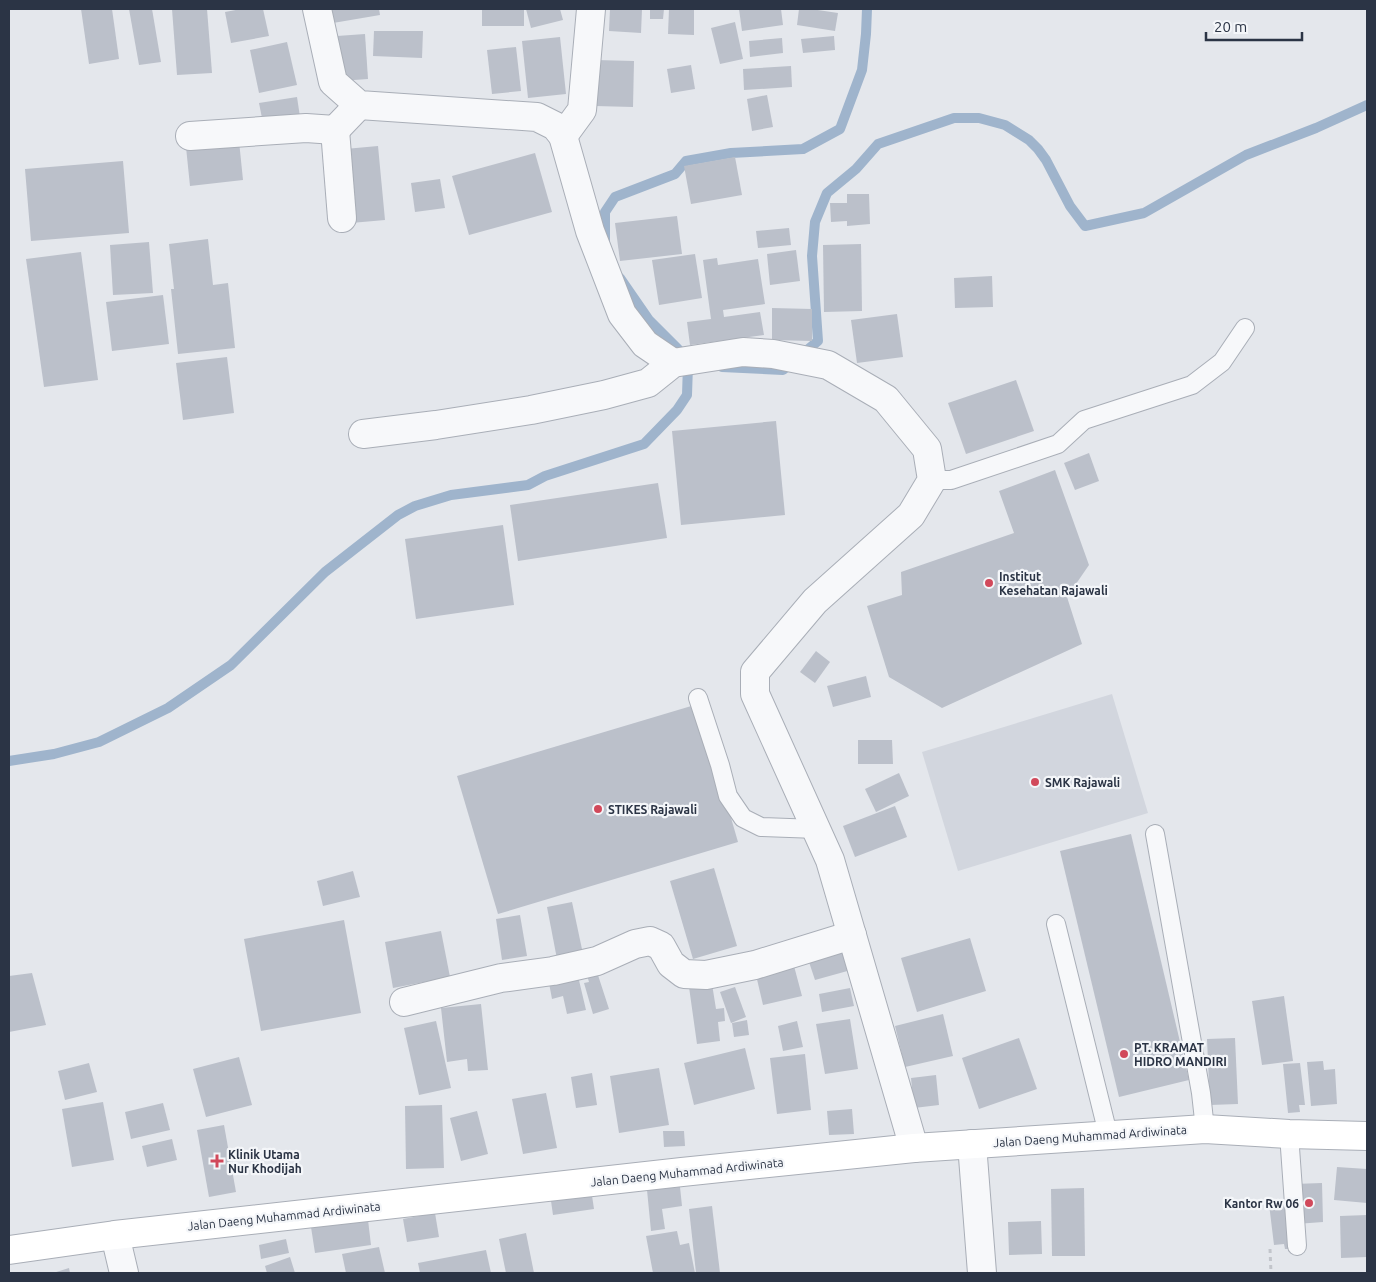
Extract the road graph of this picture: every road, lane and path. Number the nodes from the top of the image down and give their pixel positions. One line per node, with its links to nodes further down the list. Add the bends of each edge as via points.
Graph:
1 (317, 9): 3 (street, via 332,82)
2 (591, 9): 6 (street, via 582,110)
3 (359, 105): 4 (street); 6 (street, via 537,118 555,126)
4 (335, 130): 5 (street, via 306,128); 7 (street)
5 (190, 136)
6 (563, 136): 9 (street, via 590,231 622,314 645,344)
7 (342, 218)
8 (1245, 328): 11 (lane, via 1222,362 1192,385 1084,420 1058,444 951,480)
9 (673, 363): 10 (street, via 648,383 604,395 531,410); 11 (street, via 744,352 828,365 886,399 927,449)
10 (363, 434)
11 (932, 480): 13 (street, via 911,516 815,601 755,672 754,694)
12 (698, 698): 13 (lane, via 728,796 742,818 761,827)
13 (817, 829): 16 (street, via 830,860)
14 (1155, 834): 18 (lane)
15 (1056, 924): 19 (lane)
16 (852, 935): 17 (street, via 755,965 706,975 684,974 671,964 661,946 650,942 635,944 597,961 501,978); 23 (street)
17 (404, 1002)
18 (1205, 1129): 19 (main road, Jalan Daeng Muhammad Ardiwinata); 20 (main road, Jalan Daeng Muhammad Ardiwinata)
19 (1108, 1134): 22 (main road, Jalan Daeng Muhammad Ardiwinata)
20 (1289, 1134): 21 (main road, Jalan Daeng Muhammad Ardiwinata); 25 (lane)
21 (1367, 1136)
22 (972, 1144): 23 (main road, Jalan Daeng Muhammad Ardiwinata); 28 (street)
23 (914, 1148): 24 (main road, Jalan Daeng Muhammad Ardiwinata)
24 (115, 1235): 26 (main road, Jalan Daeng Muhammad Ardiwinata); 27 (street)
25 (1297, 1246)
26 (9, 1250)
27 (124, 1273)
28 (982, 1273)

